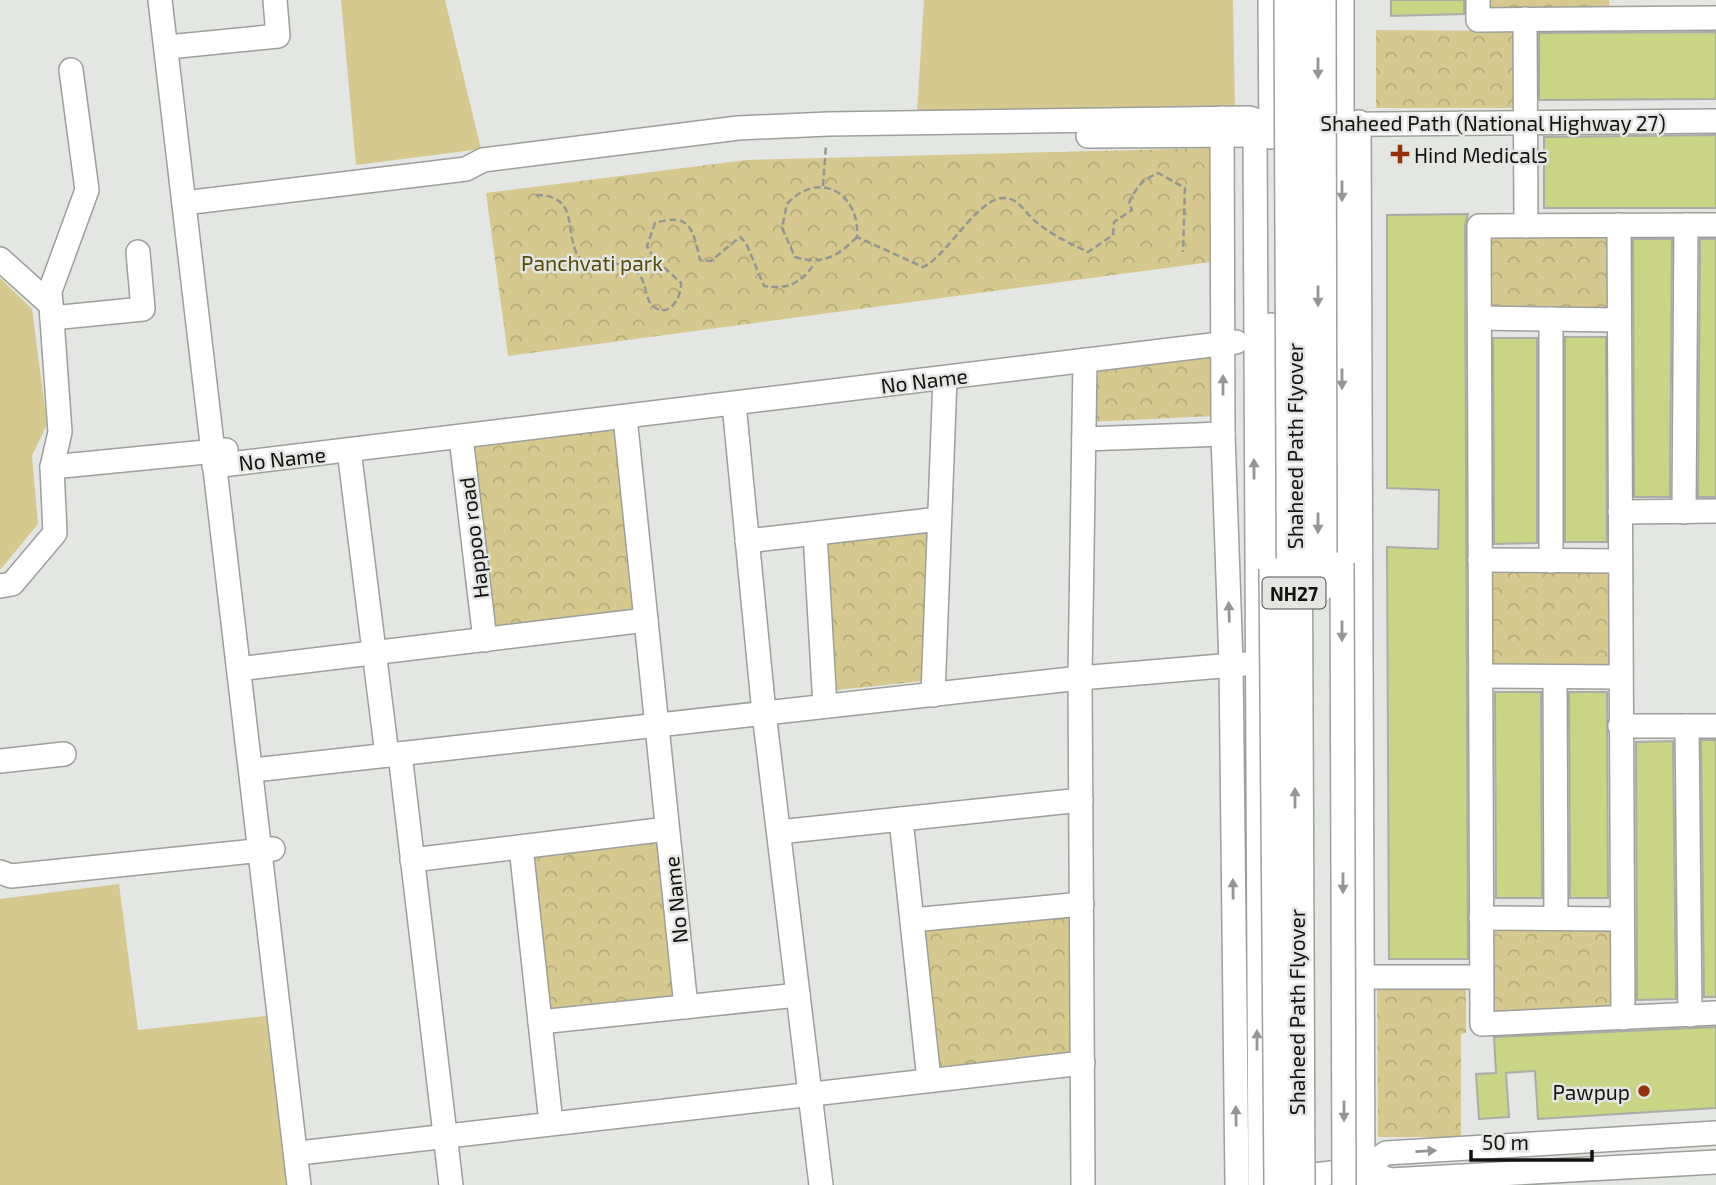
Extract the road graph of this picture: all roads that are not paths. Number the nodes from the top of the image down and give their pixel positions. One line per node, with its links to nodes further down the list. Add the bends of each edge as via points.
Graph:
1 (160, 0): 21 (street)
2 (173, 0): 13 (street)
3 (275, 0): 13 (street, via 278,36)
4 (1270, 0): 19 (street)
5 (1292, 0): 112 (highway, Shaheed Path Flyover / NH27, one-way to 5, bridge)
6 (1318, 0): 113 (highway, Shaheed Path Flyover / NH27, one-way to 113, bridge)
7 (1342, 0): 16 (street)
8 (1478, 0): 12 (street, via 1478,20)
9 (1619, 9): 10 (street); 12 (street)
10 (1685, 9): 11 (street)
11 (1716, 18)
12 (1525, 19): 17 (street)
13 (178, 46): 21 (street)
14 (71, 70): 28 (street, via 87,190 50,291)
15 (1716, 121): 17 (street, Shaheed Path (National Highway 27))
16 (1350, 122): 17 (street, Shaheed Path (National Highway 27)); 19 (street, Shaheed Path (National Highway 27)); 88 (street); 114 (street, one-way to 114, bridge, via 1342,563)
17 (1525, 122): 25 (street)
18 (1222, 127): 19 (street, Shaheed Path (National Highway 27), via 1249,118); 20 (street, via 827,138 666,151 484,175); 20 (street, via 828,124 738,128 483,160); 32 (street)
19 (1263, 130): 33 (street); 105 (street, bridge, via 1271,569)
20 (466, 169): 21 (street)
21 (190, 202): 42 (street)
22 (1619, 225): 23 (street); 25 (street); 31 (street)
23 (1686, 225): 24 (street); 46 (street)
24 (1716, 225)
25 (1526, 226): 29 (street, via 1479,226)
26 (138, 252): 28 (street, via 143,309)
27 (0, 259): 28 (street)
28 (51, 312): 43 (street, via 60,432)
29 (1480, 318): 30 (street); 50 (street)
30 (1550, 319): 31 (street); 51 (street)
31 (1619, 320): 45 (street)
32 (1223, 342): 33 (street, No Name); 34 (street, No Name); 38 (street, one-way to 32)
33 (1255, 342): 58 (street, one-way to 33)
34 (1085, 360): 35 (street, No Name); 40 (street)
35 (945, 378): 36 (street, No Name); 47 (street)
36 (734, 404): 37 (street, No Name); 49 (street)
37 (625, 417): 39 (street, No Name); 54 (street, No Name)
38 (1223, 435): 40 (street); 57 (street, one-way to 38)
39 (461, 437): 41 (street, No Name); 55 (street, Happoo road)
40 (1084, 439): 62 (street)
41 (349, 450): 42 (street, No Name); 56 (street, No Name)
42 (220, 458): 43 (street, No Name); 59 (street)
43 (52, 467): 53 (street, via 55,533 12,584)
44 (1716, 511): 46 (street)
45 (1620, 512): 46 (street); 52 (street)
46 (1684, 512)
47 (939, 519): 48 (street); 64 (street)
48 (815, 534): 49 (street); 65 (street)
49 (747, 541): 66 (street)
50 (1480, 560): 51 (street); 60 (street)
51 (1551, 561): 52 (street)
52 (1620, 561): 61 (street)
53 (0, 586)
54 (646, 620): 55 (street); 67 (street, No Name)
55 (485, 640): 56 (street)
56 (374, 653): 59 (street); 72 (street, No Name)
57 (1231, 663): 58 (street); 62 (street); 111 (street, one-way to 57)
58 (1255, 665): 105 (street, one-way to 58)
59 (245, 668): 74 (street); 80 (street)
60 (1481, 676): 63 (street); 84 (street)
61 (1620, 677): 63 (street); 68 (street)
62 (1080, 678): 64 (street); 75 (street)
63 (1555, 678): 85 (street)
64 (933, 695): 65 (street)
65 (825, 706): 66 (street)
66 (764, 713): 67 (street); 78 (street)
67 (656, 725): 72 (street); 77 (street, No Name)
68 (1620, 726): 69 (street); 86 (street)
69 (1687, 726): 70 (street); 93 (street)
70 (1716, 726)
71 (64, 754): 73 (street)
72 (393, 755): 74 (street); 81 (street, No Name)
73 (0, 761)
74 (263, 769): 80 (street)
75 (1081, 800): 76 (street); 83 (street)
76 (901, 819): 78 (street); 87 (street)
77 (667, 829): 79 (street); 91 (street, No Name)
78 (779, 832): 90 (street)
79 (521, 847): 81 (street); 95 (street)
80 (266, 849): 82 (street, via 11,876); 102 (street); 106 (street)
81 (412, 860): 101 (street, No Name)
82 (0, 873)
83 (1082, 904): 87 (street); 96 (street)
84 (1481, 918): 85 (street); 89 (street)
85 (1556, 918): 86 (street)
86 (1622, 919): 94 (street)
87 (912, 920): 97 (street)
88 (1362, 977): 89 (street); 104 (street)
89 (1481, 977): 94 (street, via 1482,1024)
90 (798, 995): 91 (street); 98 (street)
91 (686, 1007): 95 (street)
92 (1716, 1013): 93 (street)
93 (1690, 1015): 94 (street)
94 (1623, 1018)
95 (540, 1022): 99 (street)
96 (1083, 1063): 97 (street); 110 (street)
97 (929, 1080): 98 (street)
98 (810, 1093): 99 (street); 109 (street)
99 (551, 1124): 101 (street)
100 (1716, 1133): 104 (street, one-way to 100, via 1386,1153)
101 (445, 1136): 102 (street); 108 (street, No Name)
102 (308, 1152): 107 (street)
103 (1716, 1162): 104 (street, via 1390,1180)
104 (1362, 1177): 105 (street)
105 (1265, 1184): 111 (street)
106 (299, 1185)
107 (312, 1185)
108 (451, 1185)
109 (821, 1185)
110 (1083, 1185)
111 (1235, 1185)
112 (1297, 1185)
113 (1321, 1185)
114 (1344, 1185)

